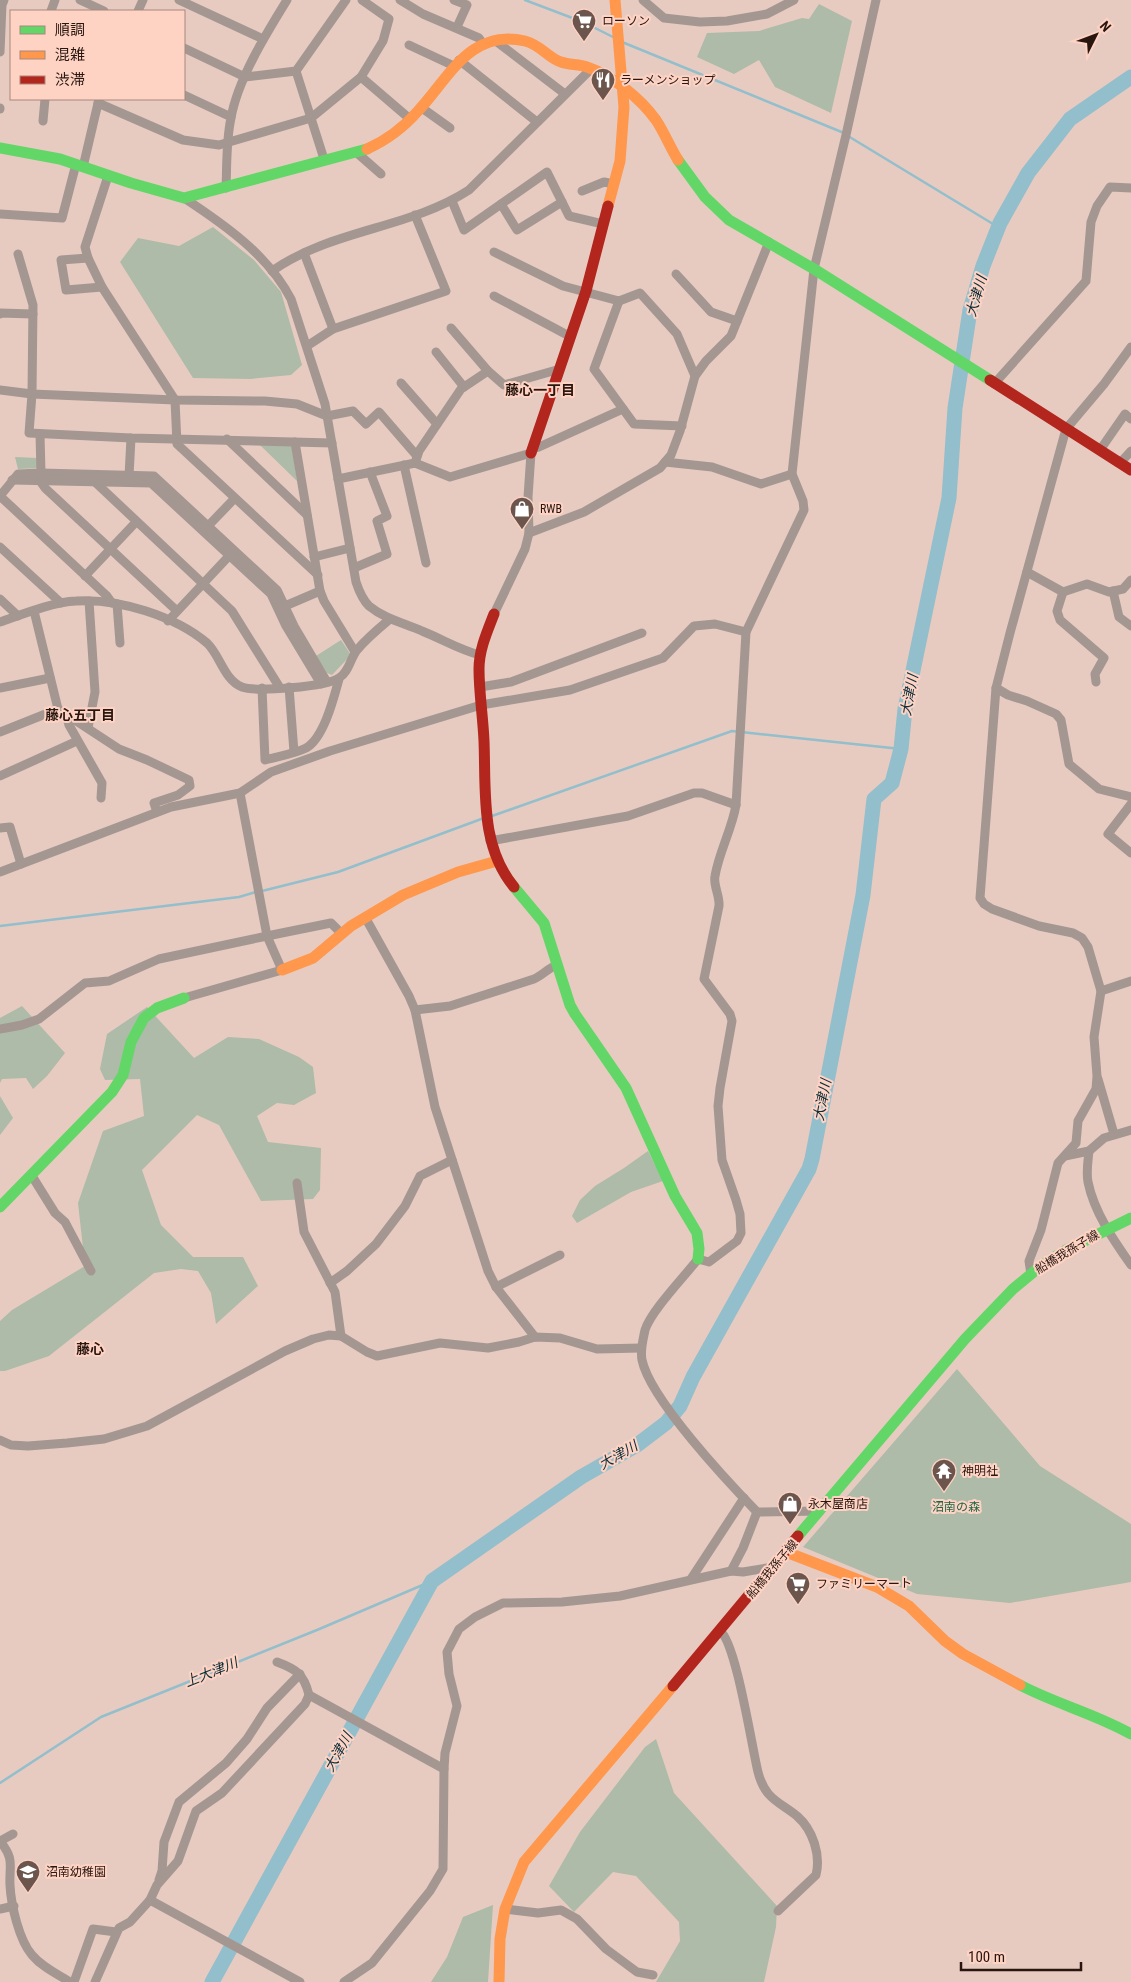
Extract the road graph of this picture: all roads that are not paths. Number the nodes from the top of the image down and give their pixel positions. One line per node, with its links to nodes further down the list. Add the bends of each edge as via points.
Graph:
1 (80, 0): 14 (street)
2 (179, 0): 16 (street)
3 (275, 0): 12 (street)
4 (346, 0): 24 (street)
5 (362, 0): 26 (street, via 389,19 383,41)
6 (400, 0): 15 (street, via 423,14)
7 (454, 0): 15 (street, via 467,5)
8 (615, 0): 27 (street)
9 (643, 0): 10 (street, via 664,18 700,22 766,14)
10 (794, 0)
11 (876, 0): 62 (street)
12 (286, 2): 16 (street)
13 (2, 3): 21 (street)
14 (102, 10)
15 (457, 27): 19 (street, via 479,38)
16 (263, 39): 25 (street)
17 (497, 42): 19 (street); 23 (street, via 520,38 544,49 558,61); 28 (street)
18 (409, 45): 22 (street)
19 (484, 45): 22 (street, via 466,53)
20 (185, 48): 25 (street)
21 (0, 52)
22 (457, 63): 32 (street); 37 (street)
23 (590, 69): 27 (street); 28 (street)
24 (296, 71): 25 (street); 34 (street)
25 (245, 77): 33 (street)
26 (361, 78): 34 (street); 35 (street)
27 (622, 88): 46 (street, via 623,128); 57 (street, via 651,113 678,158 722,214)
28 (565, 94): 37 (street)
29 (185, 95): 33 (street)
30 (45, 100): 36 (street)
31 (99, 101): 39 (street, via 183,140 219,145); 43 (street)
32 (422, 108): 35 (street); 38 (street)
33 (231, 117): 39 (street)
34 (311, 118): 39 (street); 42 (street)
35 (410, 120): 41 (street, via 387,139)
36 (43, 121)
37 (536, 122): 51 (street, via 469,190)
38 (450, 128)
39 (228, 142): 47 (street)
40 (0, 148): 43 (street, via 54,157)
41 (356, 152): 42 (street); 44 (street)
42 (324, 159): 47 (street)
43 (79, 165): 45 (street); 54 (street, via 62,218)
44 (381, 174)
45 (108, 176): 50 (street); 61 (street, via 85,247)
46 (614, 184): 49 (street, via 604,182); 56 (street)
47 (226, 188): 50 (street)
48 (1131, 188): 82 (street, via 1110,187 1107,190 1091,222 1086,281)
49 (582, 191)
50 (184, 198): 63 (street, via 249,246)
51 (452, 201): 53 (street, via 464,230); 55 (street)
52 (562, 202): 53 (street, via 518,230); 53 (street, via 548,172); 56 (street, via 569,216)
53 (501, 204)
54 (0, 214)
55 (415, 215): 59 (street, via 334,240); 73 (street, via 446,291)
56 (603, 224): 66 (street)
57 (768, 242): 62 (street); 71 (street)
58 (494, 252): 66 (street, via 562,286)
59 (304, 253): 63 (street); 73 (street)
60 (18, 254): 70 (street)
61 (88, 258): 65 (street); 65 (street, via 61,260 66,290)
62 (814, 269): 82 (street); 108 (street)
63 (272, 271): 75 (street, via 291,299)
64 (676, 274): 71 (street, via 711,312)
65 (102, 287): 86 (street)
66 (586, 291): 68 (street); 74 (street)
67 (494, 296): 74 (street)
68 (619, 301): 80 (street, via 640,293 677,334); 87 (street, via 594,369)
69 (0, 314): 70 (street)
70 (34, 314): 85 (street)
71 (737, 321): 80 (street, via 731,336)
72 (451, 328): 79 (street)
73 (333, 330): 75 (street)
74 (570, 337): 78 (street)
75 (307, 346): 88 (street)
76 (1131, 347): 92 (street)
77 (436, 352): 83 (street)
78 (560, 369): 79 (street, via 504,385); 99 (street)
79 (488, 371): 83 (street)
80 (695, 376): 91 (street)
81 (401, 383): 90 (street)
82 (992, 383): 92 (street)
83 (464, 387): 90 (street)
84 (1, 393): 85 (street)
85 (32, 394): 86 (street); 93 (street, via 29,433)
86 (175, 400): 88 (street, via 297,404); 95 (street)
87 (623, 409): 91 (street, via 634,424); 99 (street)
88 (327, 416): 98 (street); 102 (street, via 353,411 366,424 379,412)
89 (1131, 419): 100 (street, via 1125,414)
90 (438, 424): 102 (street)
91 (682, 426): 103 (street, via 671,456)
92 (1066, 429): 100 (street); 126 (street)
93 (40, 434): 94 (street); 110 (street)
94 (131, 438): 95 (street); 109 (street)
95 (177, 439): 96 (street); 114 (street, via 177,444)
96 (227, 439): 97 (street); 115 (street)
97 (295, 442): 98 (street); 115 (street)
98 (332, 442): 111 (street)
99 (532, 450): 102 (street, via 450,477); 118 (street, via 528,497)
100 (1100, 450): 104 (street)
101 (1131, 451): 104 (street)
102 (416, 459): 105 (street)
103 (665, 462): 108 (street, via 712,466 761,484); 118 (street, via 584,512)
104 (1120, 462): 106 (street)
105 (404, 465): 107 (street); 124 (street)
106 (1131, 470)
107 (370, 472): 111 (street); 125 (street, via 387,516 377,521 387,554)
108 (792, 474): 147 (street, via 804,510)
109 (129, 476): 110 (street); 117 (street, via 154,476)
110 (40, 477): 112 (street); 113 (street, via 18,474); 121 (street, via 45,488)
111 (338, 479): 120 (street)
112 (95, 482): 116 (street); 122 (street, via 151,483)
113 (0, 496): 128 (street)
114 (234, 499): 117 (street); 127 (street)
115 (307, 515): 123 (street)
116 (136, 522): 121 (street); 130 (street)
117 (209, 525): 138 (street, via 277,590)
118 (530, 533): 141 (street)
119 (0, 547): 136 (street)
120 (350, 548): 123 (street); 125 (street)
121 (110, 549): 128 (street); 140 (street)
122 (229, 556): 130 (street); 155 (street, via 271,594 286,626)
123 (314, 556): 127 (street)
124 (426, 563)
125 (354, 568): 143 (street, via 363,599)
126 (1027, 572): 133 (street); 160 (street)
127 (318, 575): 131 (street)
128 (85, 576): 137 (street)
129 (1131, 580): 132 (street, via 1123,589)
130 (203, 584): 140 (street); 159 (street, via 232,611)
131 (320, 591): 138 (street); 150 (street)
132 (1114, 591): 133 (street, via 1087,584); 146 (street, via 1119,617)
133 (1064, 592): 154 (street, via 1057,610 1060,620 1104,658 1096,674)
134 (0, 599): 142 (street)
135 (89, 601): 136 (street); 137 (street); 163 (street, via 95,692)
136 (61, 603): 139 (street)
137 (114, 604): 144 (street, via 139,609); 149 (street)
138 (285, 606): 155 (street)
139 (34, 611): 142 (street); 152 (street)
140 (177, 611): 144 (street)
141 (494, 614): 151 (street)
142 (18, 616): 145 (street)
143 (390, 619): 150 (street); 151 (street)
144 (168, 621): 158 (street, via 194,633 211,647 232,681 242,686)
145 (0, 622)
146 (1131, 626)
147 (746, 632): 161 (street, via 714,624 694,626 663,658 570,690); 172 (street)
148 (642, 633): 156 (street, via 511,682)
149 (120, 643)
150 (355, 652): 153 (street, via 348,670)
151 (480, 655): 156 (street)
152 (50, 678): 157 (street); 162 (street)
153 (338, 679): 155 (street); 166 (street, via 333,700 317,735 311,744)
154 (1096, 682)
155 (324, 683): 159 (street)
156 (480, 687): 161 (street)
157 (0, 688)
158 (262, 688): 159 (street); 166 (street, via 265,760)
159 (284, 688): 166 (street)
160 (996, 688): 169 (street, via 1056,714 1062,720 1069,764 1099,789); 186 (street, via 980,898 992,908 1082,938 1088,947)
161 (481, 705): 168 (street, via 271,772); 175 (street)
162 (62, 712): 163 (street); 164 (street); 165 (street)
163 (88, 728): 173 (street, via 119,749 189,780 190,786 178,795 154,803)
164 (0, 732)
165 (78, 741): 167 (street); 170 (street, via 102,783)
166 (294, 752)
167 (0, 776)
168 (240, 793): 173 (street); 182 (street)
169 (1131, 797)
170 (101, 798)
171 (1131, 804): 176 (street, via 1108,834)
172 (736, 805): 175 (street, via 694,793 628,816); 202 (street, via 714,878 720,897 704,979 732,1021 718,1106 722,1160 740,1214 741,1233 737,1242 709,1262)
173 (157, 812): 178 (street)
174 (0, 828): 178 (street, via 10,826)
175 (490, 841): 177 (street)
176 (1131, 853)
177 (497, 861): 180 (street, via 430,882); 183 (street, via 506,878 544,924)
178 (21, 864): 179 (street)
179 (0, 872)
180 (365, 917): 181 (street); 188 (street, via 410,996)
181 (341, 933): 182 (street, via 331,923); 184 (street, via 317,956)
182 (267, 936): 184 (street); 189 (street, via 159,959 109,981 85,983 38,1019)
183 (557, 965): 188 (street, via 534,979 450,1006); 202 (street, via 570,1005 626,1088 675,1196 695,1228 700,1239)
184 (282, 970): 187 (street)
185 (1131, 981): 186 (street)
186 (1101, 991): 190 (street, via 1094,1037)
187 (184, 998): 196 (street, via 157,1008 144,1018 130,1042 126,1066 115,1087)
188 (414, 1010): 195 (street)
189 (0, 1029)
190 (1097, 1076): 192 (street); 194 (street, via 1096,1090 1078,1121 1076,1143)
191 (1131, 1130): 192 (street)
192 (1114, 1134): 193 (street)
193 (1089, 1151): 194 (street); 200 (street, via 1088,1181)
194 (1065, 1156): 205 (street, via 1058,1163 1041,1230 1029,1261)
195 (452, 1160): 206 (street, via 420,1176 405,1206 376,1244); 207 (street)
196 (32, 1176): 198 (street); 204 (street, via 55,1213 65,1222)
197 (297, 1183): 206 (street, via 304,1232)
198 (0, 1206)
199 (1131, 1218): 200 (street, 船橋我孫子線)
200 (1108, 1228): 203 (street); 205 (street, 船橋我孫子線, via 1063,1251)
201 (560, 1255): 207 (street)
202 (698, 1259): 210 (street, via 654,1314 646,1328)
203 (1131, 1265)
204 (91, 1271)
205 (1031, 1274): 213 (street, 船橋我孫子線, via 1004,1297 965,1340)
206 (330, 1283): 208 (street, via 335,1292)
207 (496, 1287): 209 (street)
208 (341, 1336): 209 (street, via 378,1356 440,1343 488,1348); 211 (street, via 328,1335 299,1344 147,1426 104,1439 28,1446 11,1445)
209 (535, 1337): 210 (street, via 560,1338 597,1349)
210 (642, 1348): 212 (street, via 646,1372 655,1389)
211 (0, 1440)
212 (744, 1498): 214 (street); 218 (street)
213 (820, 1511): 214 (street); 215 (street, 船橋我孫子線)
214 (757, 1512): 217 (street)
215 (786, 1552): 216 (street, 船橋我孫子線); 223 (street, via 877,1587 909,1606 963,1654 1043,1697)
216 (773, 1567): 217 (street); 219 (street, 船橋我孫子線)
217 (731, 1572): 218 (street)
218 (691, 1579): 224 (street, via 613,1597 503,1603 463,1625 447,1652 457,1706)
219 (720, 1631): 231 (street, 船橋我孫子線, via 524,1862); 232 (street, via 725,1634 730,1648 764,1790 805,1824 817,1852 816,1875)
220 (277, 1662): 221 (street)
221 (300, 1674): 222 (street); 227 (street, via 267,1708 226,1763 179,1802 164,1842 162,1871)
222 (309, 1695): 224 (street); 227 (street, via 237,1778 196,1811 178,1862)
223 (1131, 1734)
224 (444, 1769): 239 (street, via 443,1869 425,1898 372,1963)
225 (12, 1834): 226 (street)
226 (0, 1841): 229 (street, via 8,1851 12,1867 10,1884)
227 (157, 1885): 228 (street)
228 (150, 1900): 233 (street); 238 (street)
229 (14, 1906): 230 (street); 235 (street, via 24,1944 31,1955)
230 (0, 1909)
231 (504, 1909): 234 (street, via 538,1913 561,1910 578,1920 606,1949 637,1972); 240 (street, 船橋我孫子線)
232 (778, 1912)
233 (116, 1932): 236 (street, via 93,1929); 237 (street)
234 (653, 1975)
235 (70, 1982)
236 (74, 1982)
237 (95, 1982)
238 (300, 1982)
239 (344, 1982)
240 (499, 1982)

